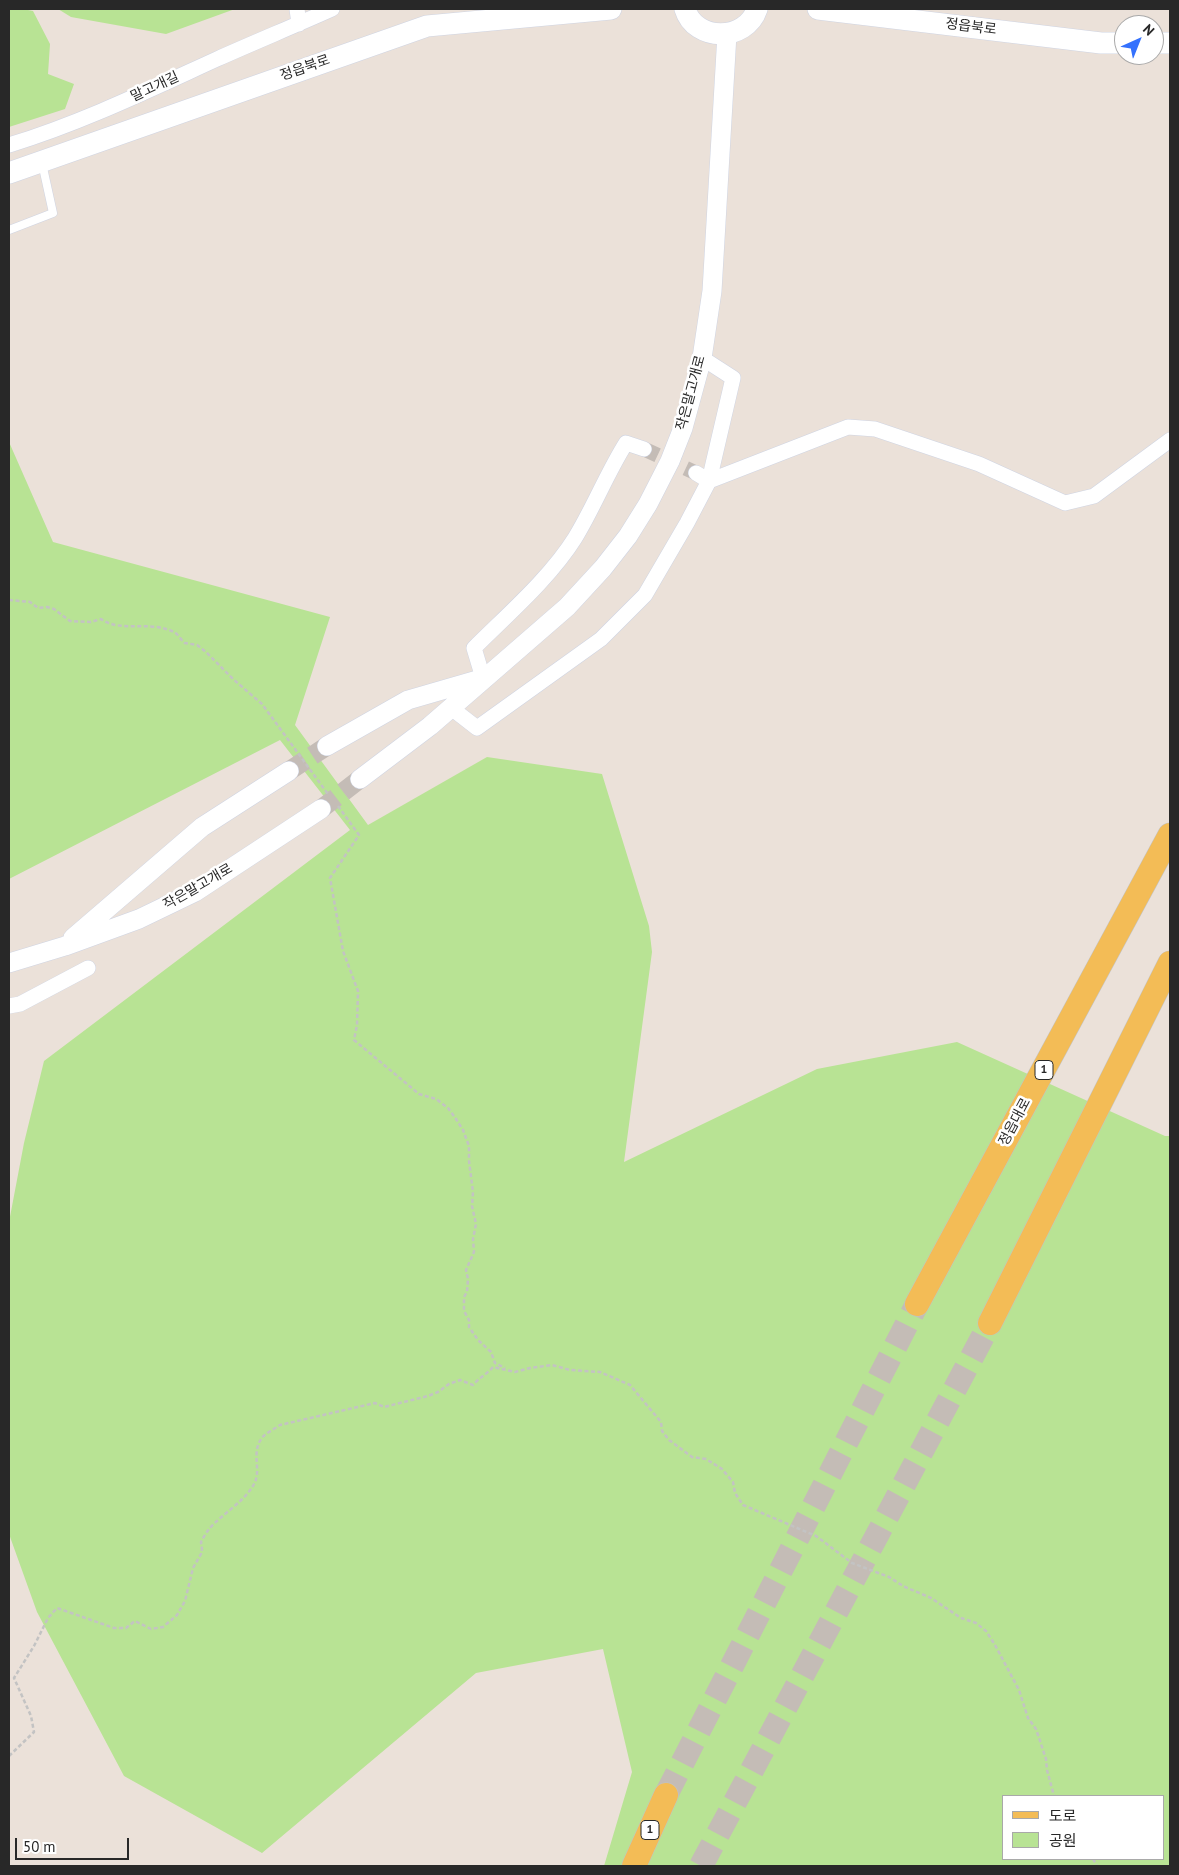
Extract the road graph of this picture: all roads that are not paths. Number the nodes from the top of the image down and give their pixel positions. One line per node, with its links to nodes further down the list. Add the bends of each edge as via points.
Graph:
1 (332, 9): 6 (street, 말고개길)
2 (611, 9): 10 (main road, 정읍북로, via 427,26)
3 (685, 9): 7 (main road, via 694,23 704,30)
4 (756, 9): 7 (main road, via 748,23)
5 (818, 9): 8 (main road, 정읍북로)
6 (298, 16): 9 (street, 말고개길, via 273,33 125,101)
7 (727, 34): 13 (street, 작은말고개로, via 712,291)
8 (1114, 43)
9 (9, 145)
10 (42, 161): 11 (main road, 정읍북로); 12 (lane, via 53,213)
11 (9, 173)
12 (9, 230)
13 (702, 358): 16 (street, via 733,378); 17 (street, 작은말고개로, via 683,428 670,461 628,536 567,607)
14 (1170, 440): 16 (street, via 1094,496 1065,503 979,464 875,429 848,427)
15 (644, 449): 17 (street, via 626,443 574,539 542,580 474,648)
16 (703, 477): 18 (street, via 687,523 645,595 602,639 477,728)
17 (483, 678): 18 (street, 작은말고개로); 19 (street, 작은말고개로, via 408,700)
18 (450, 707): 21 (street, 작은말고개로)
19 (327, 746)
20 (289, 770): 24 (street, 작은말고개로, via 202,827)
21 (360, 779)
22 (329, 804): 24 (street, 작은말고개로, via 195,892 139,919)
23 (1170, 835): 29 (main road, 정읍대로 / 1)
24 (65, 946): 25 (street, 작은말고개로)
25 (9, 963)
26 (1170, 963): 30 (main road)
27 (88, 968): 28 (street, via 20,1004)
28 (9, 1006)
29 (917, 1304)
30 (990, 1323)
31 (666, 1795): 32 (main road, 1)
32 (634, 1866)

